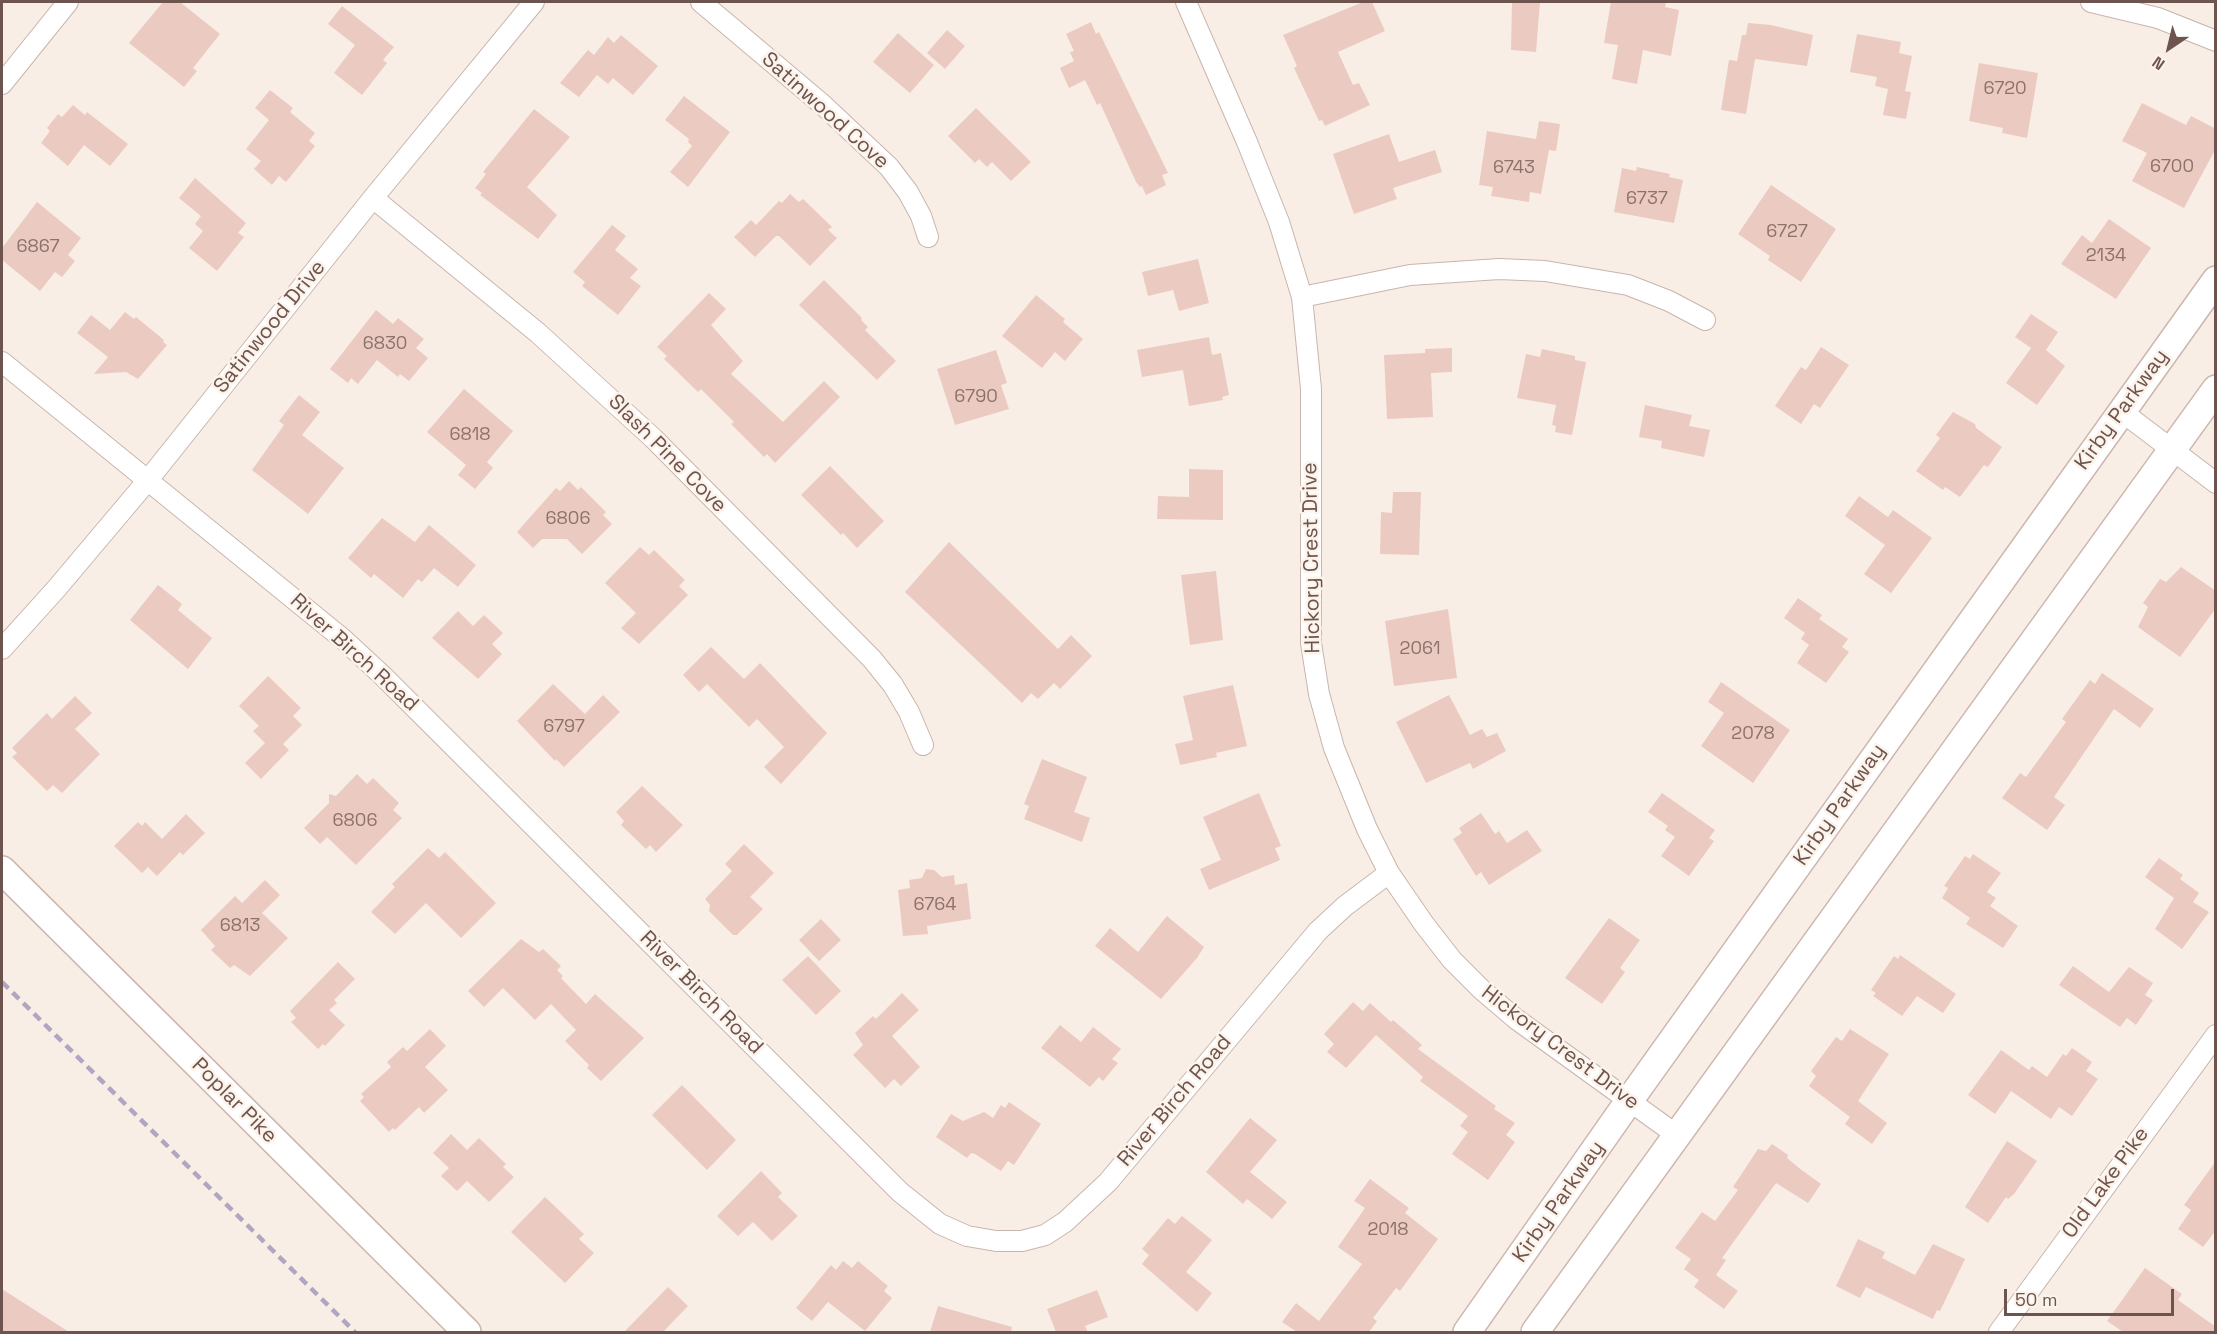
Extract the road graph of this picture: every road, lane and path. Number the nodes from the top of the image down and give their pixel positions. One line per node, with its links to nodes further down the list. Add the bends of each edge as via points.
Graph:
1 (68, 2): 7 (street)
2 (534, 2): 8 (street, Satinwood Drive)
3 (701, 2): 9 (street, Satinwood Cove, via 823,105 889,168 908,192)
4 (1186, 2): 11 (street, Hickory Crest Drive, via 1279,222)
5 (2091, 2): 6 (street, via 2158,18)
6 (2216, 40)
7 (2, 84)
8 (373, 198): 17 (street, Satinwood Drive); 20 (street, Slash Pine Cove, via 538,333 653,438 872,659 909,712)
9 (928, 237)
10 (2216, 280): 15 (main road, Kirby Parkway)
11 (1302, 297): 12 (street, via 1410,275 1499,269 1545,271 1628,285); 22 (street, Hickory Crest Drive, via 1311,388 1309,598 1314,669 1334,748)
12 (1705, 320)
13 (2, 362): 17 (street, River Birch Road)
14 (2216, 389): 16 (main road)
15 (2121, 411): 16 (street); 24 (main road, Kirby Parkway)
16 (2172, 450): 18 (street); 25 (main road)
17 (148, 480): 19 (street, Satinwood Drive); 22 (street, River Birch Road, via 383,676 900,1192 940,1224 967,1236 1022,1241 1045,1235 1079,1210 1108,1182 1298,953 1345,906)
18 (2216, 483)
19 (2, 649)
20 (923, 745)
21 (2, 870): 26 (main road, Poplar Pike)
22 (1389, 873): 24 (street, Hickory Crest Drive, via 1452,960 1482,990 1515,1019)
23 (2216, 1035): 29 (street, Old Lake Pike)
24 (1629, 1101): 25 (street, Hickory Crest Drive); 27 (main road, Kirby Parkway)
25 (1678, 1136): 28 (main road)
26 (467, 1332)
27 (1467, 1332)
28 (1535, 1332)
29 (1999, 1332)

